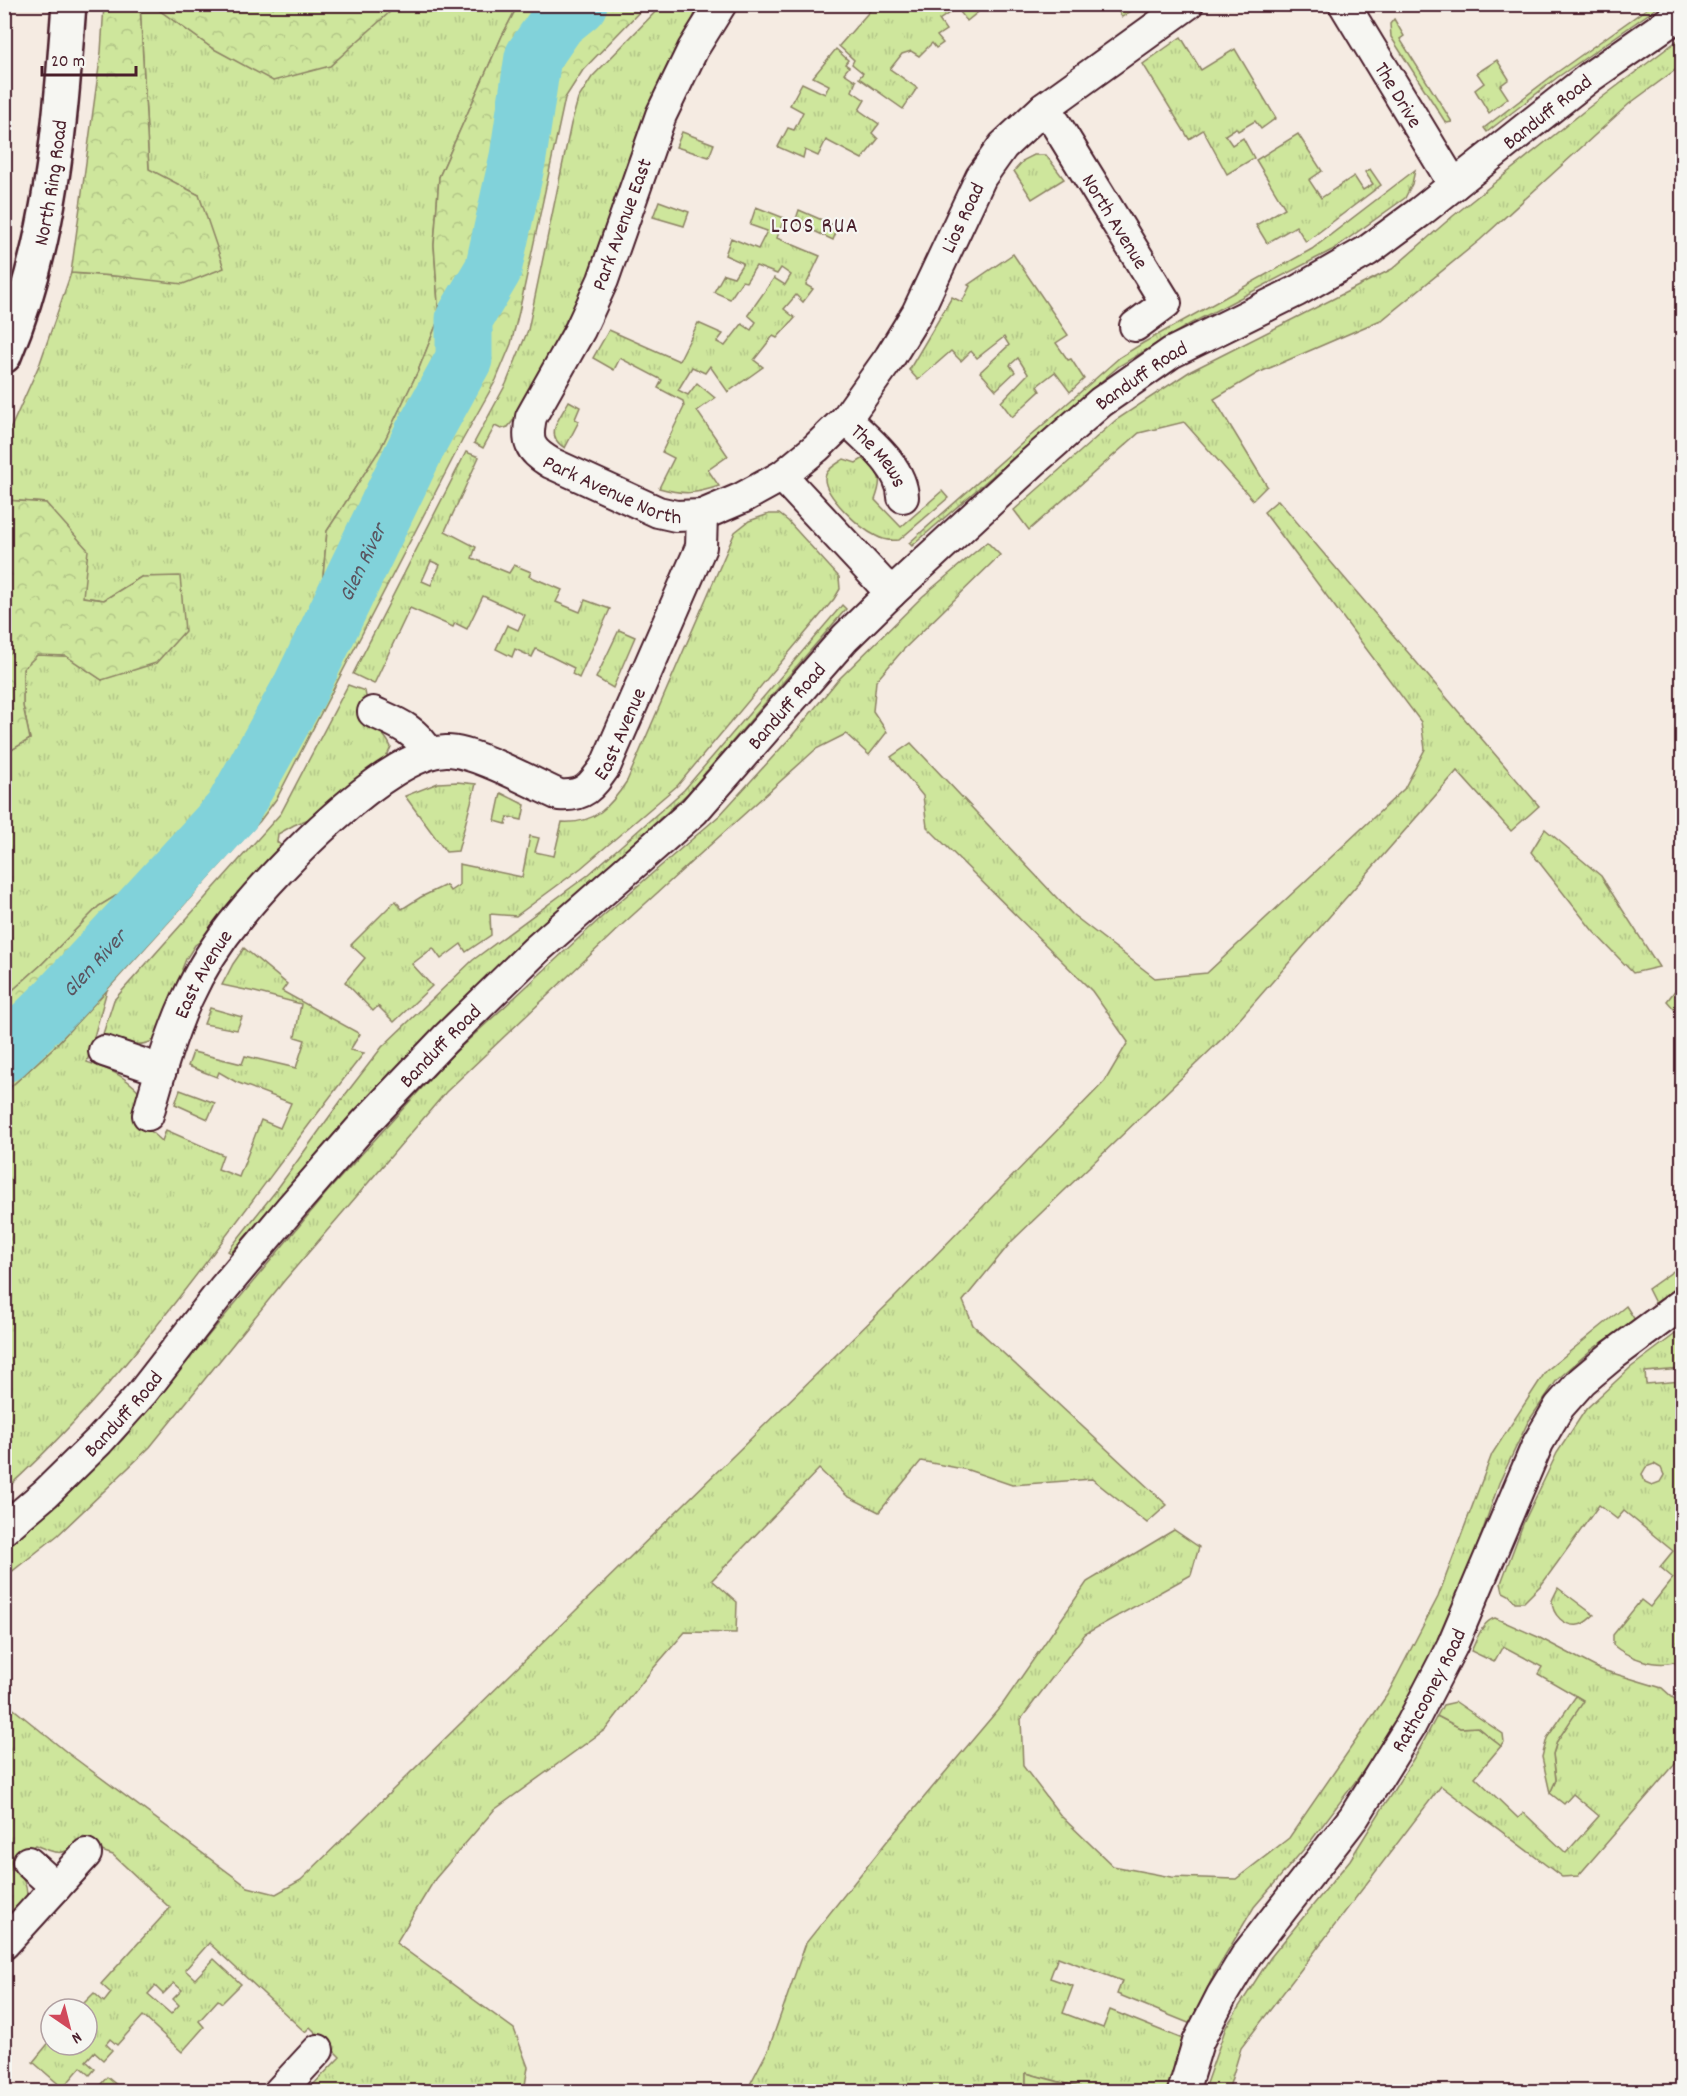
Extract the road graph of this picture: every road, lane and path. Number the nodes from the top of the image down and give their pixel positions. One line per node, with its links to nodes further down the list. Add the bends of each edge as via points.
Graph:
1 (69, 4): 9 (main road, North Ring Road, via 61,114 44,233)
2 (721, 4): 11 (street, Park Avenue East, via 693,49 661,115 603,280 531,417)
3 (1188, 4): 6 (street, Lios Road)
4 (1357, 9): 7 (street, The Drive)
5 (1683, 13): 7 (street, Banduff Road, via 1590,77)
6 (1044, 108): 8 (street, North Avenue, via 1166,303); 10 (street, Lios Road, via 1003,146 981,177 917,313)
7 (1454, 185): 15 (street, Banduff Road, via 1334,271 1197,340 1101,402)
8 (1135, 326)
9 (4, 356)
10 (846, 418): 12 (street, Lios Road); 13 (street, The Mews, via 896,470 903,485)
11 (530, 445): 14 (street, Park Avenue North, via 551,463 658,513)
12 (782, 476): 14 (street, Lios Road); 15 (street)
13 (903, 497)
14 (702, 516): 17 (street, East Avenue, via 700,547 605,767 584,792 559,795 469,754)
15 (891, 593): 22 (street, Banduff Road, via 845,638 694,811 536,950 365,1123 270,1233 143,1392 99,1441)
16 (373, 711): 17 (street, via 407,728 421,739)
17 (429, 753): 19 (street, East Avenue, via 348,804 292,856 239,915 187,998)
18 (104, 1052): 19 (street)
19 (161, 1070): 20 (street, East Avenue)
20 (148, 1115)
21 (1683, 1304): 29 (street, Rathcooney Road, via 1613,1355 1559,1407 1538,1443 1452,1646 1411,1725 1354,1816 1247,1954 1198,2042)
22 (4, 1529)
23 (86, 1854): 25 (street)
24 (27, 1862): 25 (street)
25 (56, 1887): 26 (street)
26 (4, 1944)
27 (318, 2050): 28 (street)
28 (279, 2091)
29 (1183, 2091)

